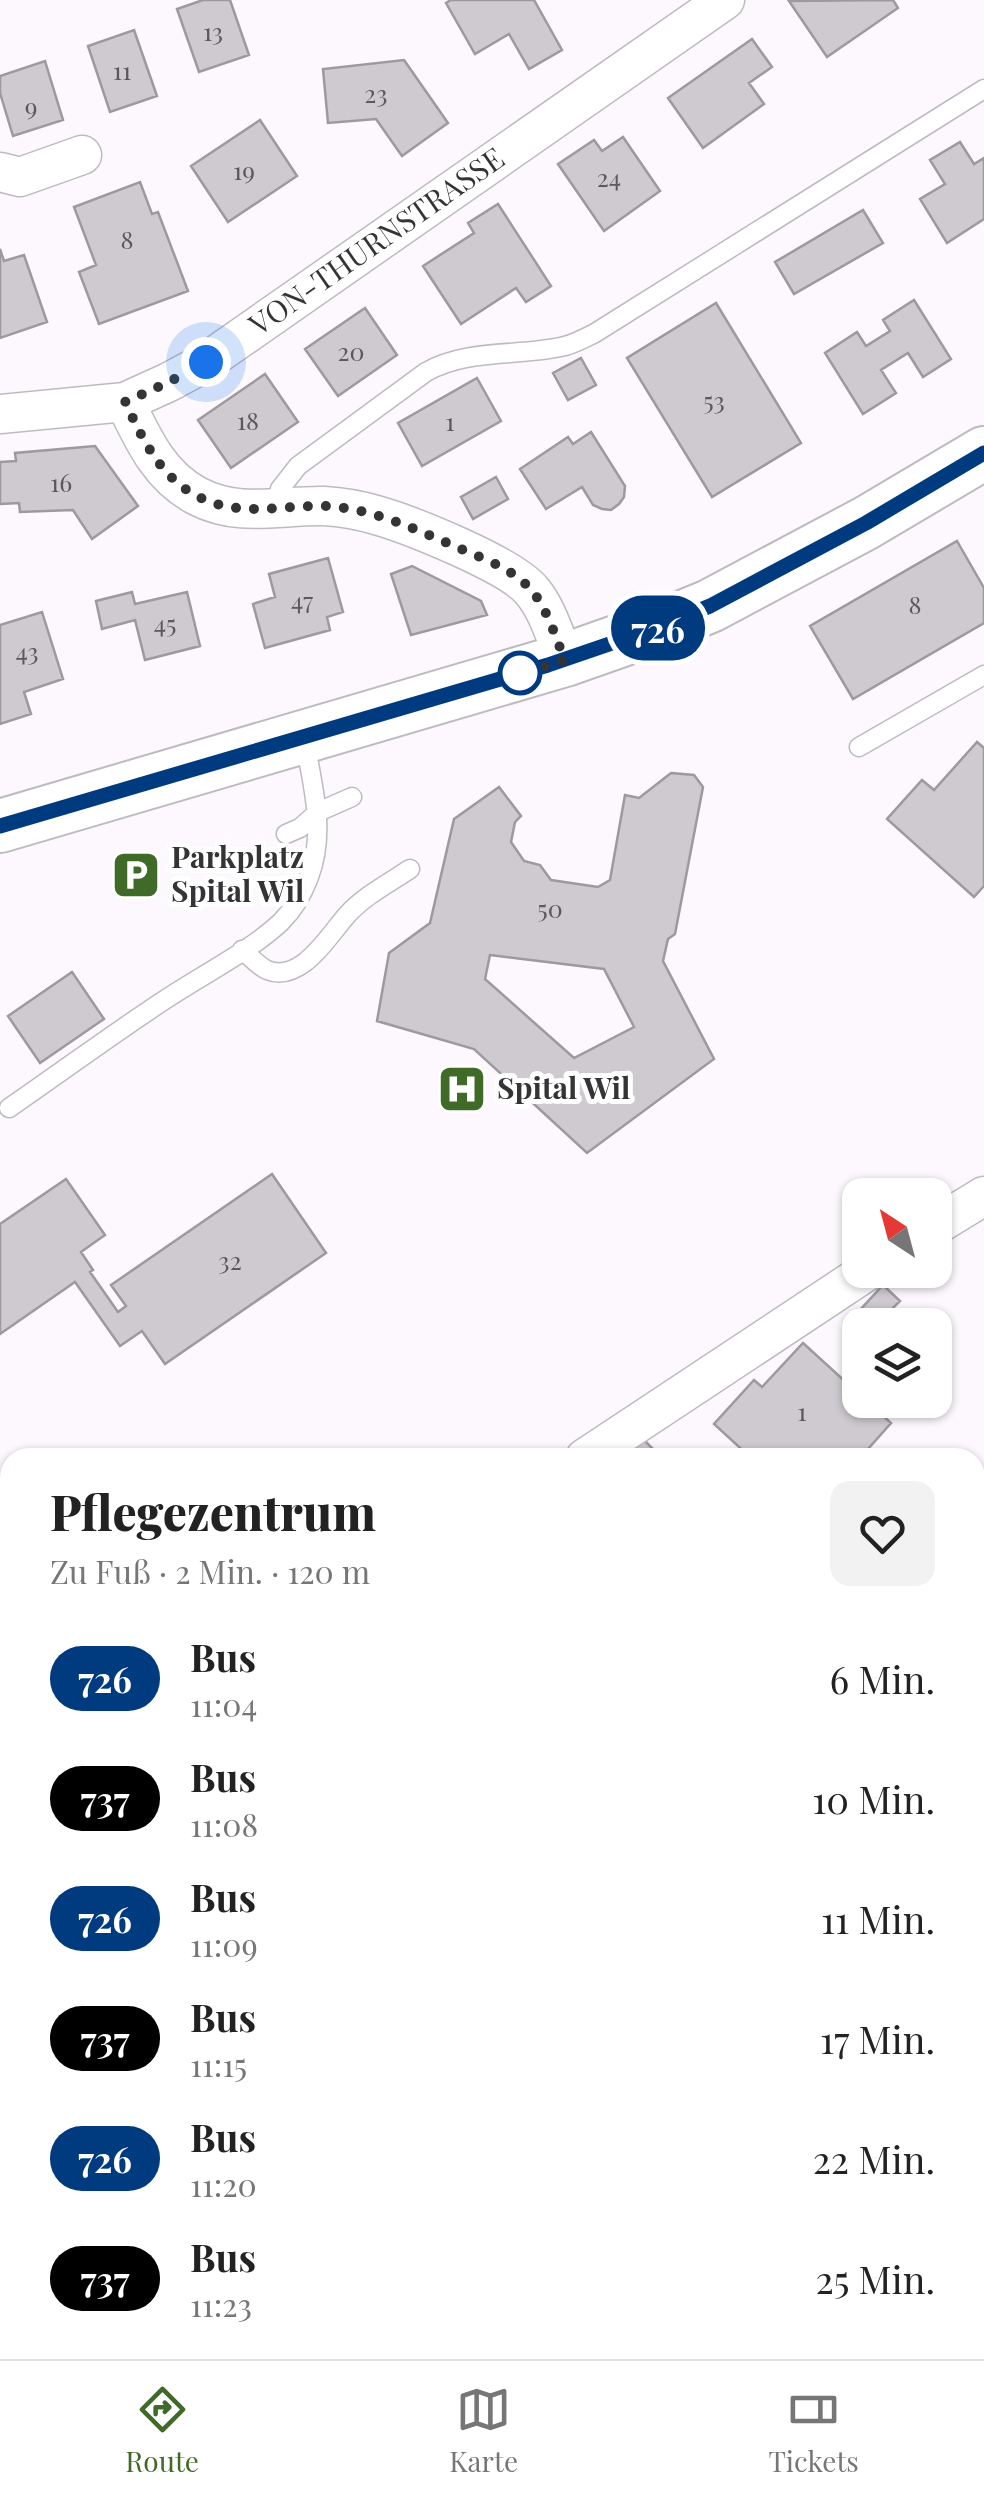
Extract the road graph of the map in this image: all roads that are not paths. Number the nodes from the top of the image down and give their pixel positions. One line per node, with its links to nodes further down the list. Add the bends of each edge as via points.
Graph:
1 (725, 0): 5 (street, VON-THURNSTRASSE, via 206,362)
2 (984, 89): 8 (lane, via 595,334 560,347 460,359 426,372 298,466 280,489)
3 (82, 155): 4 (street, via 20,177)
4 (0, 172)
5 (125, 402): 6 (street, VON-THURNSTRASSE); 8 (street, via 146,445 177,483 216,504)
6 (0, 414)
7 (984, 453): 9 (street, via 710,606)
8 (275, 510): 9 (street, via 326,506 376,514 503,568 533,592)
9 (565, 660): 11 (street)
10 (984, 675): 12 (lane)
11 (304, 736): 14 (lane); 15 (street)
12 (860, 747)
13 (352, 796): 14 (lane)
14 (318, 812): 16 (lane); 18 (lane, via 316,852 303,890 280,923)
15 (0, 826)
16 (286, 834)
17 (410, 869): 18 (lane, via 361,902 296,967 265,969)
18 (242, 950): 19 (lane)
19 (8, 1108)
20 (984, 1196): 21 (street)
21 (952, 1216)
22 (842, 1288): 23 (street)
23 (600, 1448)

